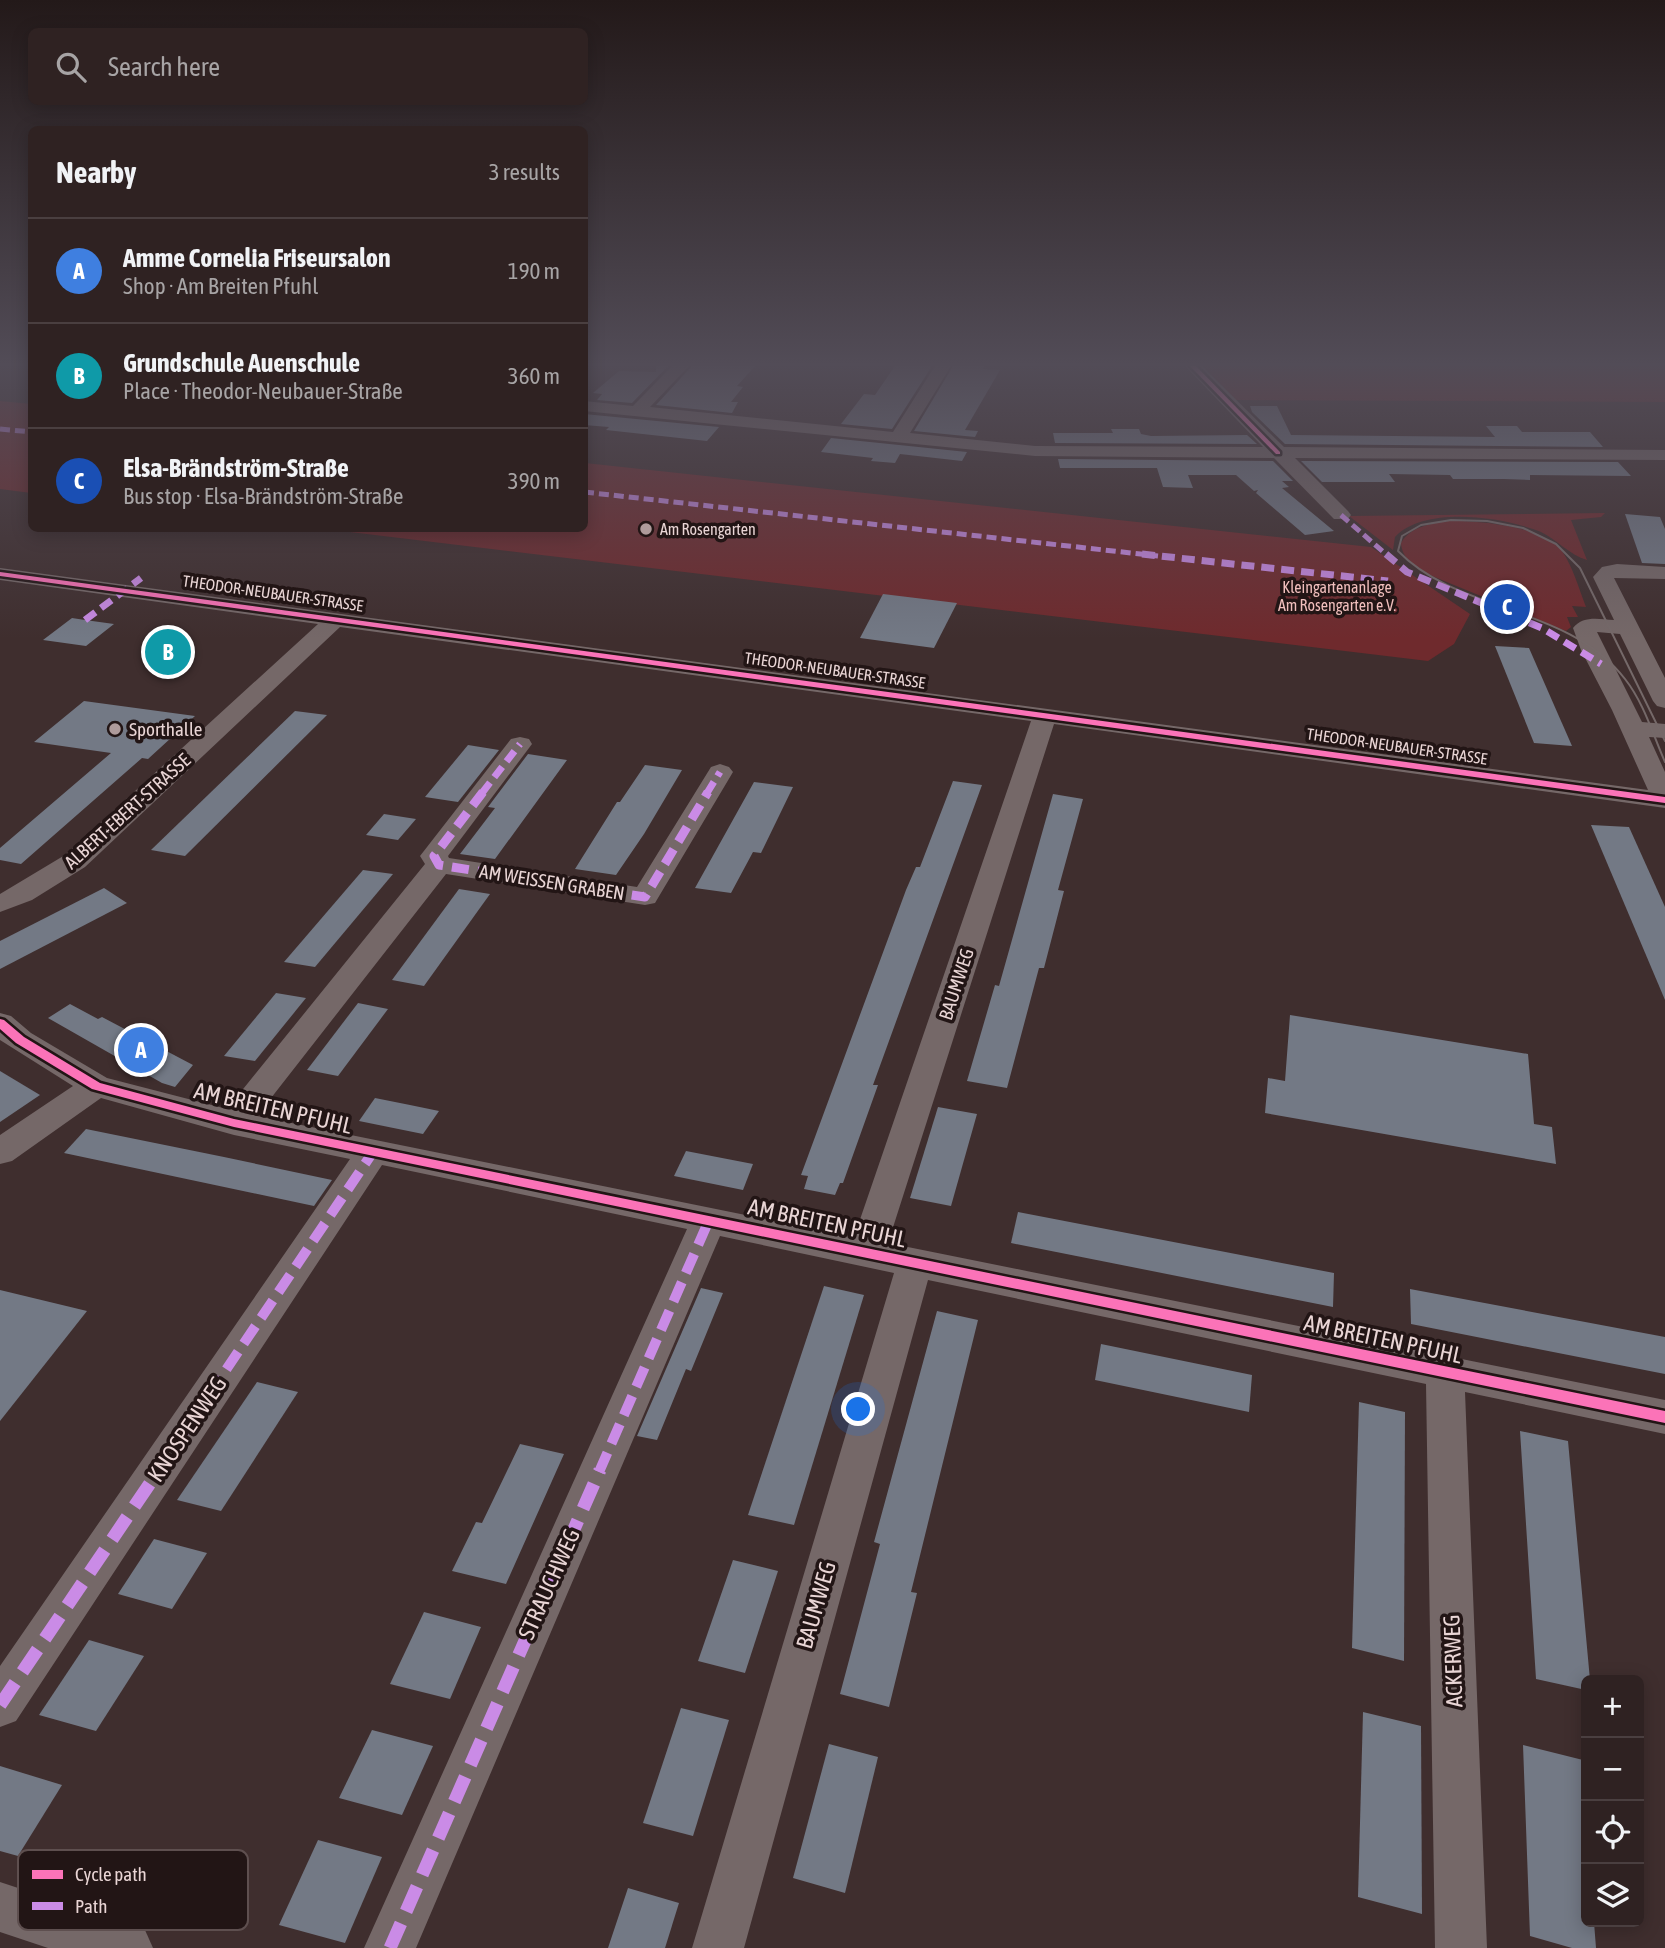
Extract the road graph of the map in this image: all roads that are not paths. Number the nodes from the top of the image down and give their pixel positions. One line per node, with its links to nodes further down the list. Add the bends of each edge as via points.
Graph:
1 (1282, 457): 2 (street)
2 (1341, 515)
3 (1665, 573): 6 (street, via 1624,570 1605,574)
4 (0, 574): 5 (street, THEODOR-NEUBAUER-STRASSE)
5 (337, 618): 8 (street, THEODOR-NEUBAUER-STRASSE); 15 (street, ALBERT-EBERT-STRASSE, via 75,861)
6 (1628, 628): 7 (street); 9 (street, via 1584,628)
7 (1665, 701)
8 (1045, 715): 13 (street, THEODOR-NEUBAUER-STRASSE); 22 (street, BAUMWEG)
9 (1633, 729): 10 (street); 13 (street)
10 (1665, 731)
11 (520, 744): 14 (street, via 434,856)
12 (720, 772): 14 (street, AM WEISSEN GRABEN, via 645,897)
13 (1665, 799)
14 (439, 865): 18 (street)
15 (0, 904)
16 (0, 1023): 17 (street, AM BREITEN PFUHL)
17 (96, 1086): 18 (street, AM BREITEN PFUHL); 19 (street)
18 (234, 1123): 20 (street, AM BREITEN PFUHL)
19 (0, 1152)
20 (373, 1152): 21 (street, AM BREITEN PFUHL); 26 (street, KNOSPENWEG)
21 (709, 1220): 22 (street, AM BREITEN PFUHL); 31 (street, STRAUCHWEG)
22 (867, 1252): 23 (street, AM BREITEN PFUHL)
23 (915, 1263): 24 (street, AM BREITEN PFUHL); 32 (street, BAUMWEG)
24 (1445, 1373): 25 (street, AM BREITEN PFUHL); 33 (street, ACKERWEG)
25 (1665, 1417)
26 (0, 1705)
27 (0, 1907): 28 (street)
28 (18, 1913)
29 (71, 1930): 30 (street)
30 (127, 1948)
31 (390, 1948)
32 (718, 1948)
33 (1461, 1948)

